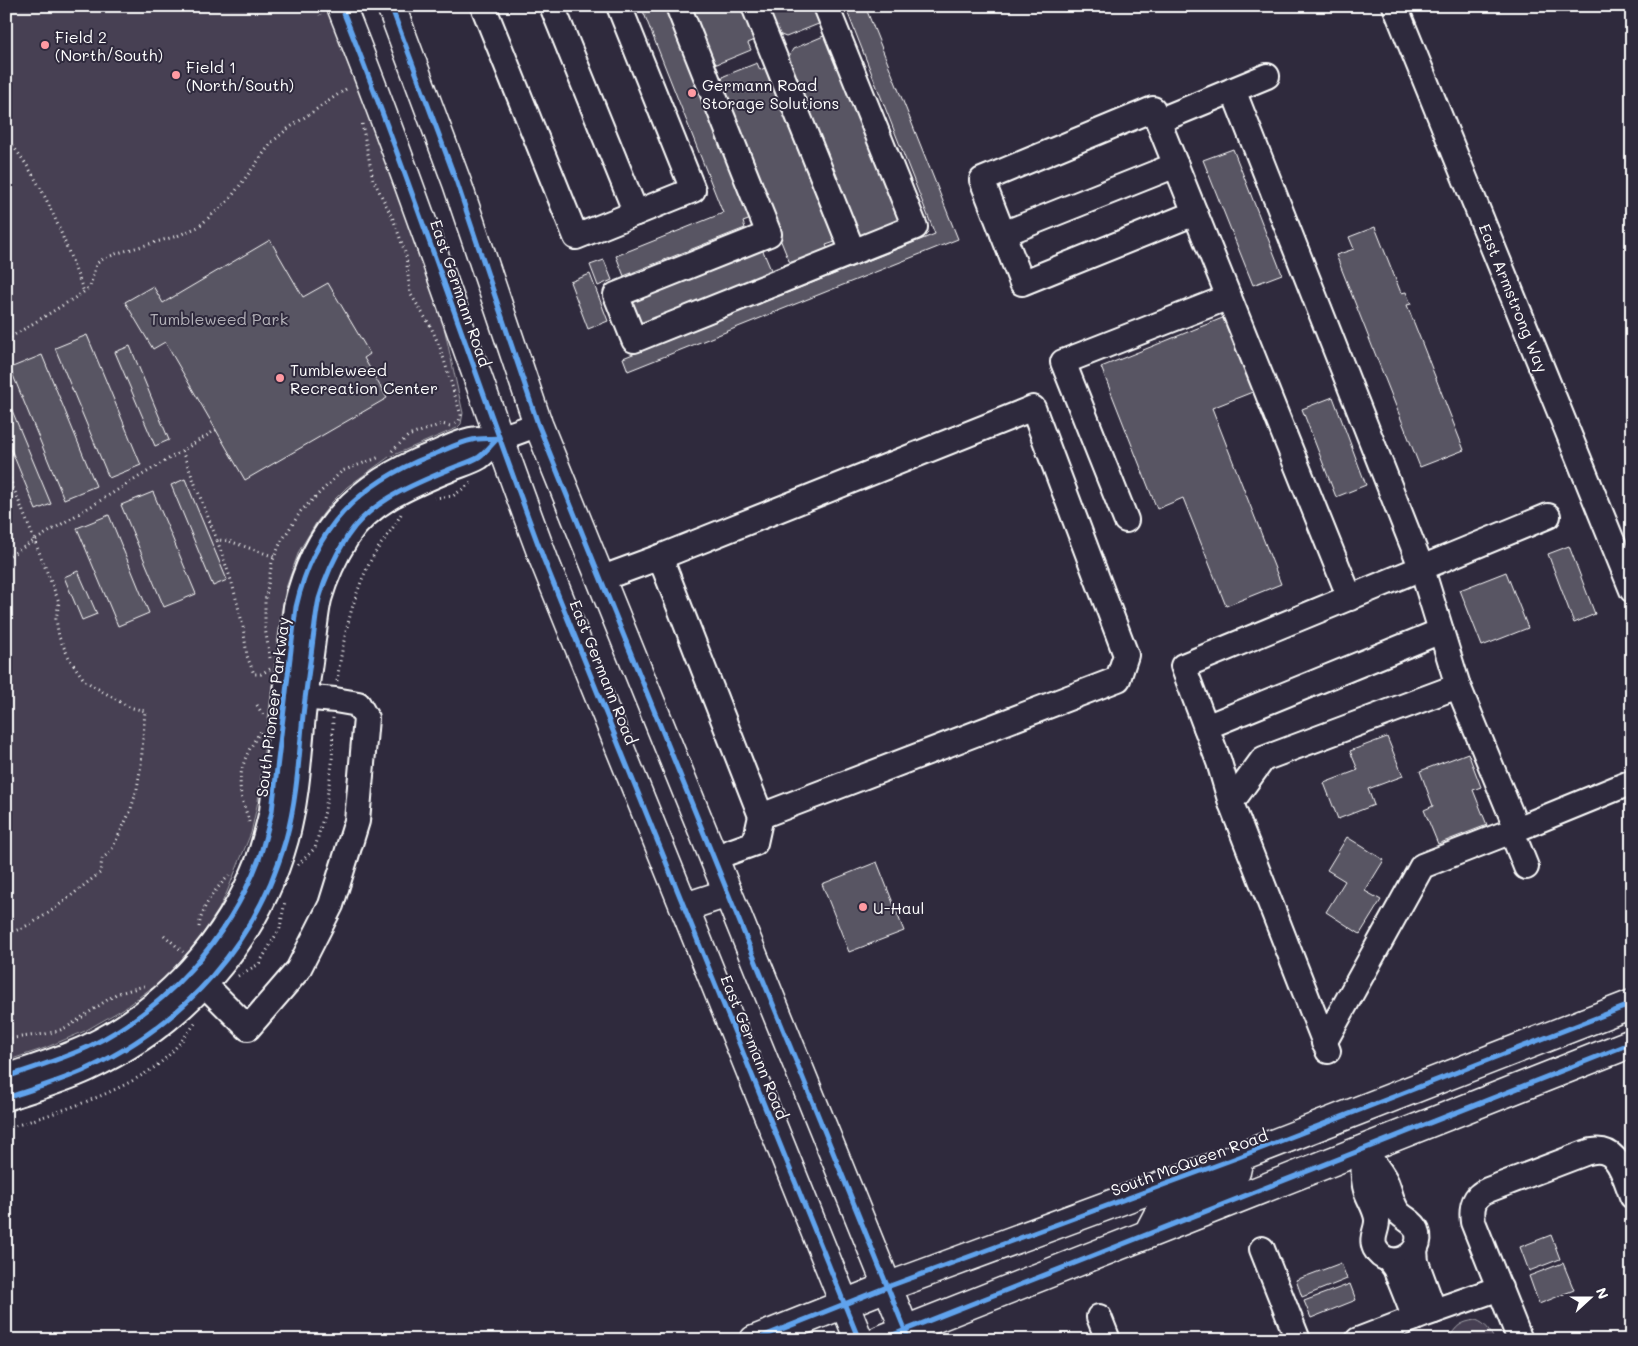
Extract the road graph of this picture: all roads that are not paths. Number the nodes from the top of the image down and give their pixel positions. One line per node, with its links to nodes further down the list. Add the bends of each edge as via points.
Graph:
1 (391, 6): 19 (main road, East Germann Road, via 457,183)
2 (483, 6): 14 (street, via 576,237)
3 (552, 6): 14 (street)
4 (618, 6): 14 (street, via 693,190)
5 (678, 6): 17 (street, via 769,234 616,295 626,345)
6 (754, 6): 17 (street)
7 (826, 6): 17 (street, via 915,227)
8 (1395, 6): 26 (street, East Armstrong Way)
9 (331, 12): 20 (main road, East Germann Road, via 374,86)
10 (1267, 76): 11 (street)
11 (1233, 90): 12 (street); 24 (street)
12 (1158, 121): 13 (street); 16 (street, via 1153,109 982,180)
13 (1176, 165): 15 (street); 16 (street)
14 (636, 213)
15 (1195, 213): 16 (street, via 1022,283); 18 (street)
16 (1003, 234)
17 (853, 252)
18 (1229, 297): 22 (street, via 1063,362); 27 (street)
19 (538, 424): 20 (street, South Pioneer Parkway); 25 (main road, East Germann Road)
20 (498, 438): 30 (street, South Pioneer Parkway, via 471,440 402,468 350,503 334,523 309,564 296,607); 39 (main road, East Germann Road)
21 (1548, 516): 24 (street)
22 (1126, 520)
23 (660, 557): 25 (street); 34 (street); 34 (street, via 1033,408 1126,655 1118,679)
24 (1422, 569): 27 (street); 28 (street)
25 (600, 579): 36 (main road, East Germann Road)
26 (1632, 590)
27 (1350, 598): 31 (street, via 1183,666)
28 (1441, 631): 29 (street); 31 (street)
29 (1458, 686): 33 (street, via 1263,759); 35 (street)
30 (296, 697): 40 (street, South Pioneer Parkway, via 259,859 224,926); 40 (street, via 358,704 366,718 357,820 331,905 298,970 248,1028)
31 (1206, 727): 33 (street)
32 (1632, 782): 35 (street)
33 (1231, 803): 35 (street, via 1326,1047 1422,866)
34 (761, 816): 36 (street, via 755,842)
35 (1514, 831): 37 (street)
36 (713, 858): 38 (main road, East Germann Road)
37 (1526, 867)
38 (728, 893): 39 (main road); 53 (main road, East Germann Road)
39 (684, 907): 55 (main road, East Germann Road)
40 (194, 970): 43 (street, South Pioneer Parkway, via 144,1013 90,1046); 44 (street, South Pioneer Parkway, via 187,1003 132,1045 84,1070)
41 (1632, 1004): 45 (main road, South McQueen Road)
42 (1632, 1043): 46 (main road)
43 (6, 1077)
44 (6, 1098)
45 (1351, 1114): 46 (main road); 47 (main road, South McQueen Road)
46 (1363, 1148): 49 (main road); 51 (street, via 1384,1180 1397,1210 1417,1230); 52 (street, via 1365,1188 1377,1218 1373,1242 1375,1249)
47 (1239, 1157): 49 (main road, via 1236,1172 1229,1180 1162,1209); 53 (main road, South McQueen Road)
48 (1632, 1196): 54 (street, via 1617,1160 1609,1153 1597,1150 1482,1192 1472,1208 1473,1222)
49 (1148, 1234): 58 (main road)
50 (1262, 1250): 63 (street)
51 (1415, 1250): 52 (street, via 1405,1259); 56 (street)
52 (1389, 1260): 56 (street)
53 (887, 1287): 55 (main road, South McQueen Road); 58 (main road, East Germann Road)
54 (1500, 1288): 56 (street); 65 (street)
55 (845, 1303): 59 (main road, South McQueen Road); 60 (main road, East Germann Road)
56 (1424, 1314): 64 (street)
57 (1099, 1317): 62 (street)
58 (907, 1335): 61 (main road)
59 (754, 1340)
60 (859, 1340)
61 (880, 1340)
62 (1108, 1340)
63 (1298, 1340)
64 (1358, 1340)
65 (1520, 1340)

